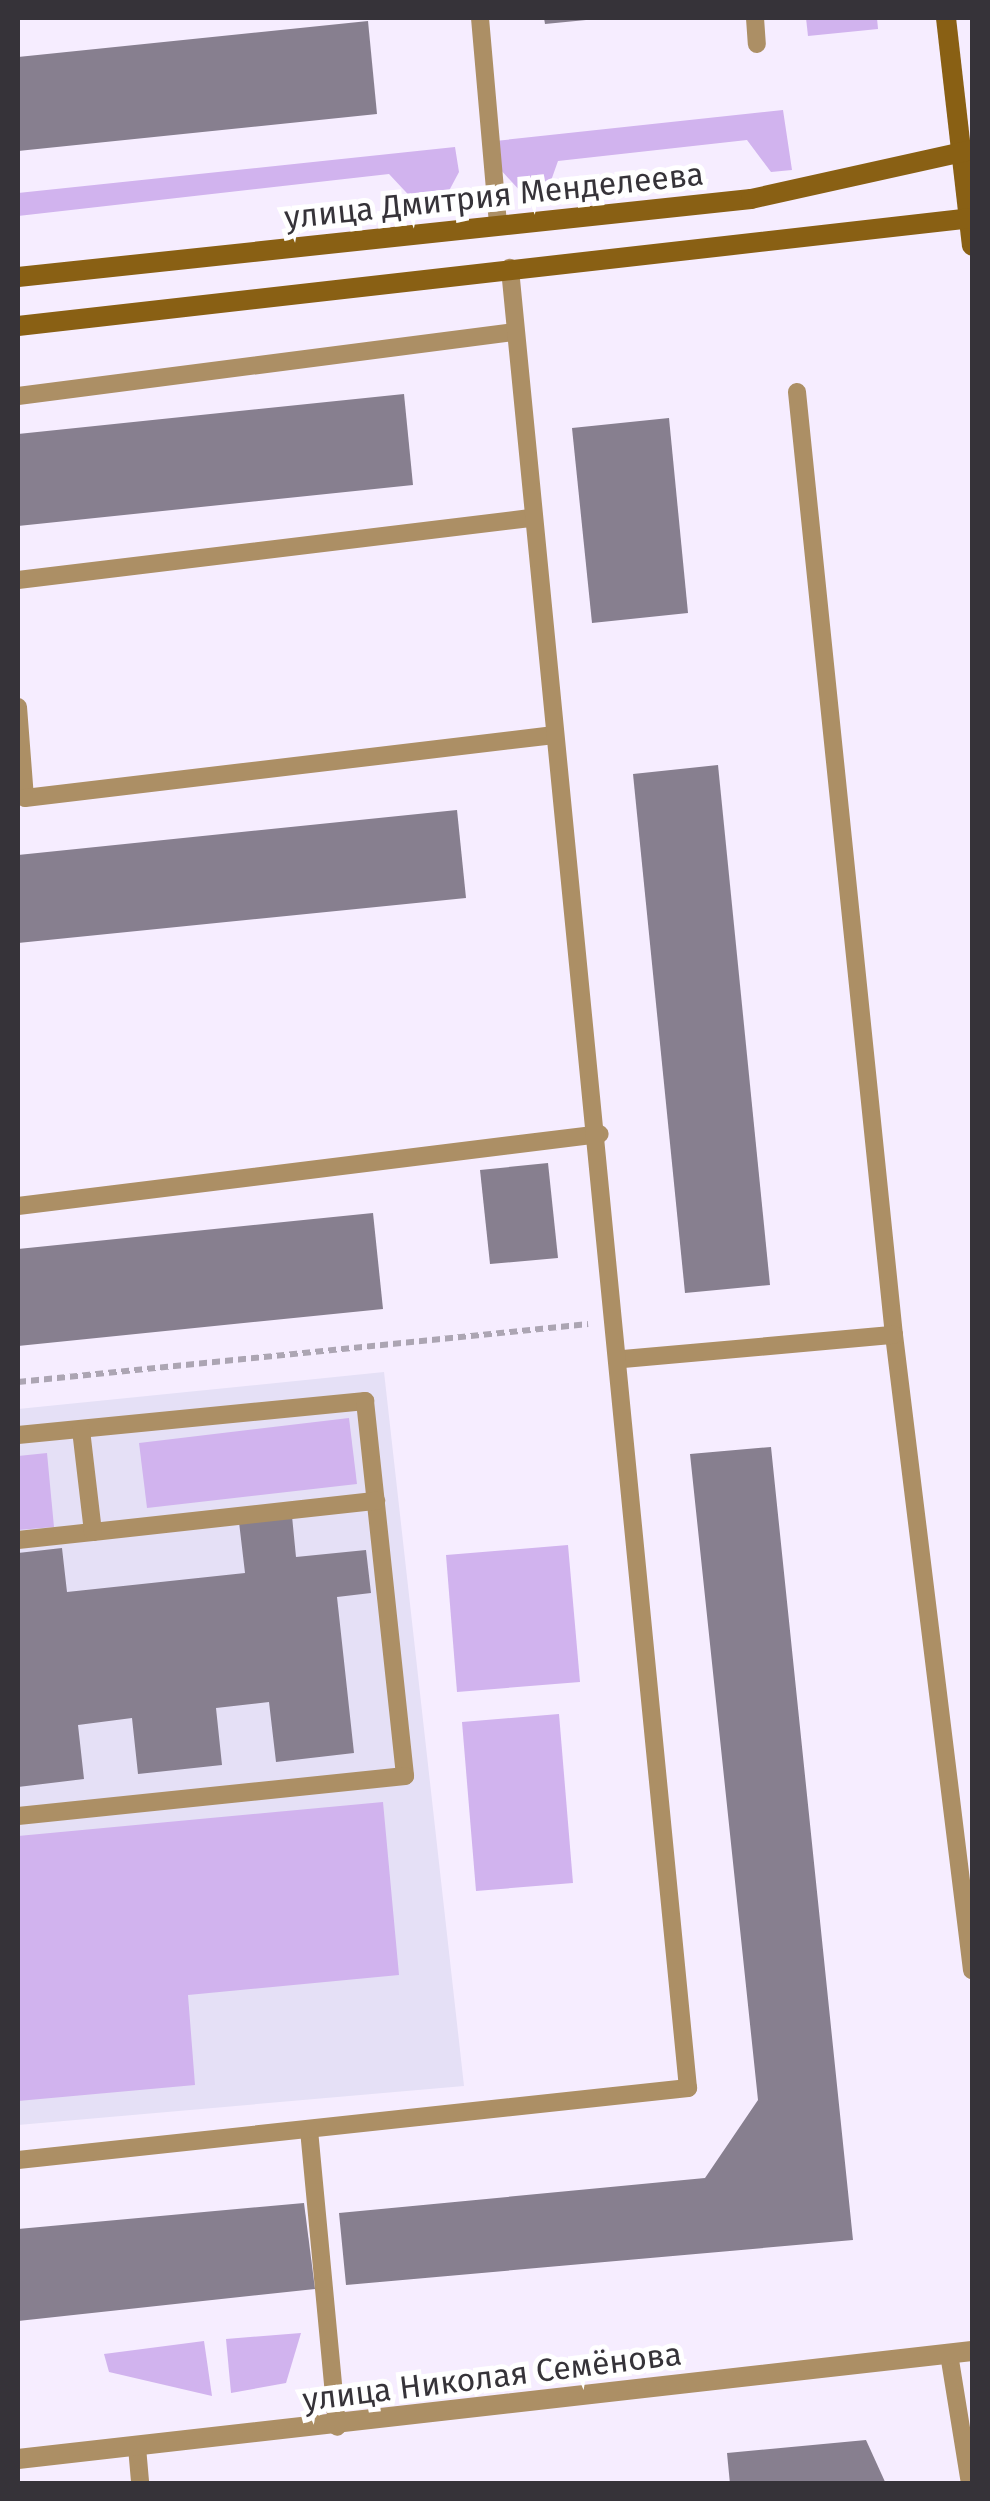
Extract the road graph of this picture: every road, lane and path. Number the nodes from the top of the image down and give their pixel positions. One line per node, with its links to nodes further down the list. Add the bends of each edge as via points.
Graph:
1 (480, 18): 7 (lane)
2 (755, 18): 4 (lane)
3 (946, 18): 5 (street)
4 (758, 44)
5 (967, 151): 6 (street); 7 (street, улица Дмитрия Менделеева, via 751,199)
6 (971, 218): 8 (street); 9 (street)
7 (498, 225): 10 (street, улица Дмитрия Менделеева)
8 (972, 246)
9 (510, 268): 11 (street); 12 (lane)
10 (18, 277)
11 (18, 326)
12 (514, 332): 14 (lane); 15 (lane)
13 (797, 392): 22 (lane)
14 (18, 396)
15 (530, 518): 16 (lane); 18 (lane)
16 (18, 580)
17 (18, 707): 18 (lane, via 25,798)
18 (554, 735): 19 (lane)
19 (600, 1134): 20 (lane); 21 (lane)
20 (18, 1206)
21 (619, 1321): 23 (lane); 24 (path)
22 (894, 1334): 23 (lane); 30 (lane)
23 (623, 1359): 33 (lane, via 688,2088)
24 (18, 1382)
25 (81, 1430): 26 (lane); 27 (lane, via 364,1401); 28 (lane)
26 (18, 1435)
27 (376, 1500): 28 (lane); 31 (lane, via 405,1776)
28 (92, 1532): 29 (lane)
29 (18, 1540)
30 (966, 1814): 32 (lane)
31 (18, 1816)
32 (972, 1970)
33 (309, 2130): 34 (lane); 37 (lane)
34 (18, 2160)
35 (972, 2351): 36 (street, улица Николая Семёнова)
36 (949, 2354): 37 (street, улица Николая Семёнова); 41 (lane)
37 (338, 2426): 38 (street, улица Николая Семёнова)
38 (137, 2447): 39 (street, улица Николая Семёнова); 40 (lane)
39 (18, 2458)
40 (140, 2484)
41 (970, 2484)

